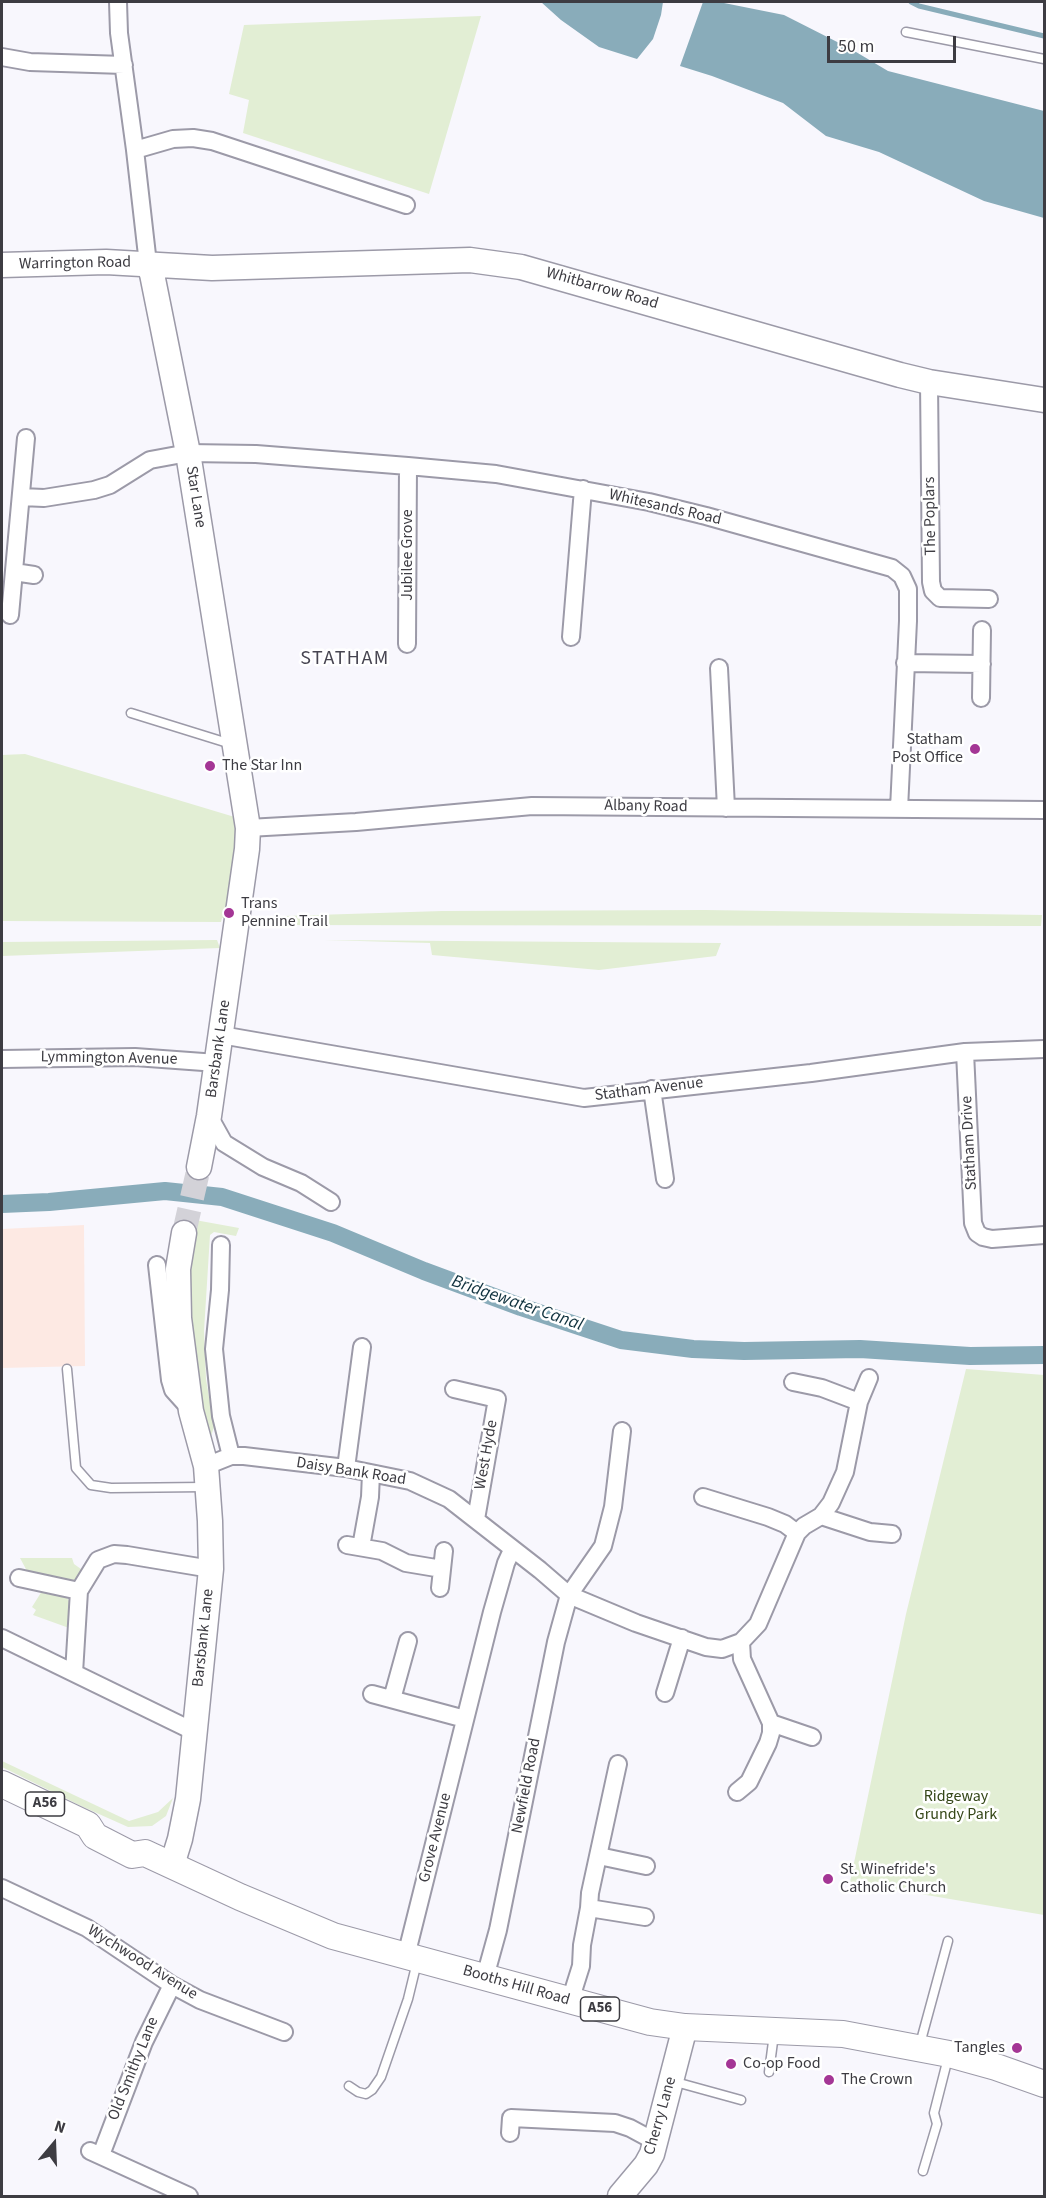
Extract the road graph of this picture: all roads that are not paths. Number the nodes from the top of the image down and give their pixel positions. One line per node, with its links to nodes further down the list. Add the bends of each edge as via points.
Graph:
1 (118, 2): 5 (street, Star Lane)
2 (906, 32): 4 (lane)
3 (2, 57): 5 (street, via 30,62)
4 (1044, 59)
5 (124, 65): 6 (street, Star Lane)
6 (135, 150): 7 (street, via 173,139 212,141); 8 (street, Star Lane)
7 (406, 205)
8 (148, 264): 9 (street, Warrington Road); 10 (street, Whitbarrow Road, via 212,268 470,260 521,267); 13 (street, Star Lane)
9 (2, 265)
10 (929, 382): 11 (street, Whitbarrow Road); 19 (street, The Poplars, via 933,591 940,598)
11 (1044, 400)
12 (26, 438): 16 (street)
13 (188, 453): 14 (street, Whitesands Road, via 256,454); 16 (street, Whitesands Road, via 150,460 110,485 94,490 44,498); 29 (street, Star Lane)
14 (408, 466): 15 (street, Whitesands Road, via 496,474); 23 (street, Jubilee Grove)
15 (583, 489): 22 (street); 24 (street, Whitesands Road, via 706,516 892,568 902,576 908,589)
16 (21, 496): 17 (street)
17 (14, 572): 18 (street); 20 (street)
18 (34, 575)
19 (989, 599)
20 (10, 615)
21 (982, 630): 25 (street)
22 (571, 637)
23 (407, 644)
24 (905, 663): 25 (street); 31 (street, Whitesands Road)
25 (982, 664): 27 (street)
26 (719, 668): 30 (street)
27 (981, 698)
28 (131, 713): 29 (lane)
29 (236, 745): 33 (street, Star Lane)
30 (726, 808): 31 (street, Albany Road); 33 (street, Albany Road, via 532,806)
31 (899, 809): 32 (street, Albany Road)
32 (1044, 810)
33 (248, 828): 34 (street, Star Lane)
34 (236, 931): 35 (street, Barsbank Lane)
35 (221, 1035): 39 (street, Barsbank Lane); 40 (street, Statham Avenue, via 584,1098)
36 (1044, 1049): 37 (street, Statham Avenue)
37 (965, 1052): 40 (street, Statham Avenue); 46 (street, Statham Drive, via 973,1235 992,1239)
38 (2, 1059): 39 (street, Lymmington Avenue, via 135,1057)
39 (217, 1064): 41 (street, Barsbank Lane)
40 (652, 1089): 43 (street)
41 (209, 1116): 42 (street, Barsbank Lane); 44 (street, via 224,1143)
42 (199, 1167)
43 (665, 1179)
44 (331, 1202)
45 (183, 1233): 55 (street, Barsbank Lane, via 178,1269 179,1318)
46 (1044, 1235)
47 (221, 1245): 57 (street, via 214,1349 221,1416)
48 (157, 1265): 55 (street, Barsbank Lane, via 170,1380 173,1390)
49 (362, 1347): 58 (street)
50 (67, 1369): 60 (lane, via 76,1468 91,1485 119,1488)
51 (869, 1378): 54 (street)
52 (793, 1382): 54 (street)
53 (454, 1389): 63 (street, West Hyde, via 497,1399)
54 (859, 1401): 62 (street, via 845,1472)
55 (191, 1411): 60 (street, Barsbank Lane)
56 (622, 1431): 73 (street, Newfield Road, via 613,1507 603,1546)
57 (231, 1456): 58 (street, Daisy Bank Road); 60 (street, Daisy Bank Road)
58 (346, 1468): 59 (street, Daisy Bank Road)
59 (371, 1473): 63 (street, Daisy Bank Road, via 410,1481 449,1499); 69 (street, via 370,1497 354,1546 382,1551 406,1563)
60 (207, 1476): 68 (street, Barsbank Lane)
61 (703, 1497): 64 (street, via 768,1516)
62 (821, 1516): 64 (street); 65 (street, via 870,1532)
63 (476, 1519): 66 (street, Daisy Bank Road)
64 (797, 1533): 77 (street, via 763,1616)
65 (892, 1534)
66 (512, 1550): 73 (street, Daisy Bank Road); 82 (street, Grove Avenue)
67 (444, 1551): 69 (street)
68 (211, 1569): 72 (street, via 114,1554 98,1560); 84 (street, Barsbank Lane)
69 (442, 1569): 71 (street)
70 (19, 1578): 72 (street)
71 (440, 1588)
72 (79, 1592): 78 (street)
73 (569, 1595): 75 (street, Daisy Bank Road); 97 (street, Newfield Road)
74 (2, 1638): 78 (street)
75 (682, 1638): 77 (street, Daisy Bank Road, via 722,1649); 79 (street)
76 (408, 1641): 81 (street)
77 (741, 1642): 83 (street, via 742,1659)
78 (74, 1672): 84 (street)
79 (665, 1693)
80 (372, 1694): 81 (street)
81 (392, 1699): 82 (street)
82 (465, 1719): 96 (street, Grove Avenue)
83 (771, 1723): 85 (street); 88 (street, via 759,1764 749,1782)
84 (195, 1732): 90 (street, Barsbank Lane, via 186,1813)
85 (812, 1737)
86 (618, 1764): 89 (street)
87 (2, 1784): 90 (main road, Booths Hill Road / A56, via 88,1825 101,1824 137,1840 145,1853)
88 (737, 1792)
89 (599, 1856): 91 (street); 93 (street)
90 (172, 1865): 96 (main road, Booths Hill Road / A56, via 333,1936)
91 (646, 1866)
92 (2, 1888): 98 (street, Wychwood Avenue, via 87,1928)
93 (589, 1908): 94 (street); 99 (street, via 581,1966)
94 (645, 1917)
95 (948, 1941): 103 (lane)
96 (412, 1958): 97 (main road, Booths Hill Road / A56); 108 (lane, via 408,1999 381,2077 366,2094)
97 (485, 1977): 99 (main road, Booths Hill Road / A56)
98 (172, 1985): 102 (street, Wychwood Avenue); 113 (street, Old Smithy Lane, via 96,2153)
99 (570, 2001): 100 (main road, Booths Hill Road / A56)
100 (685, 2027): 101 (main road, Booths Hill Road / A56); 106 (street, Cherry Lane)
101 (774, 2031): 103 (main road, Booths Hill Road / A56, via 843,2034); 105 (lane)
102 (284, 2032)
103 (919, 2048): 104 (main road, Booths Hill Road / A56)
104 (949, 2054): 107 (main road, Booths Hill Road / A56); 112 (lane, via 934,2113 937,2124)
105 (769, 2072)
106 (671, 2081): 109 (lane); 111 (street, Cherry Lane)
107 (1044, 2084)
108 (349, 2086)
109 (741, 2100)
110 (510, 2133): 111 (street, via 511,2118 615,2123)
111 (656, 2142): 114 (street, Cherry Lane, via 646,2165)
112 (923, 2171)
113 (189, 2196)
114 (620, 2196)

